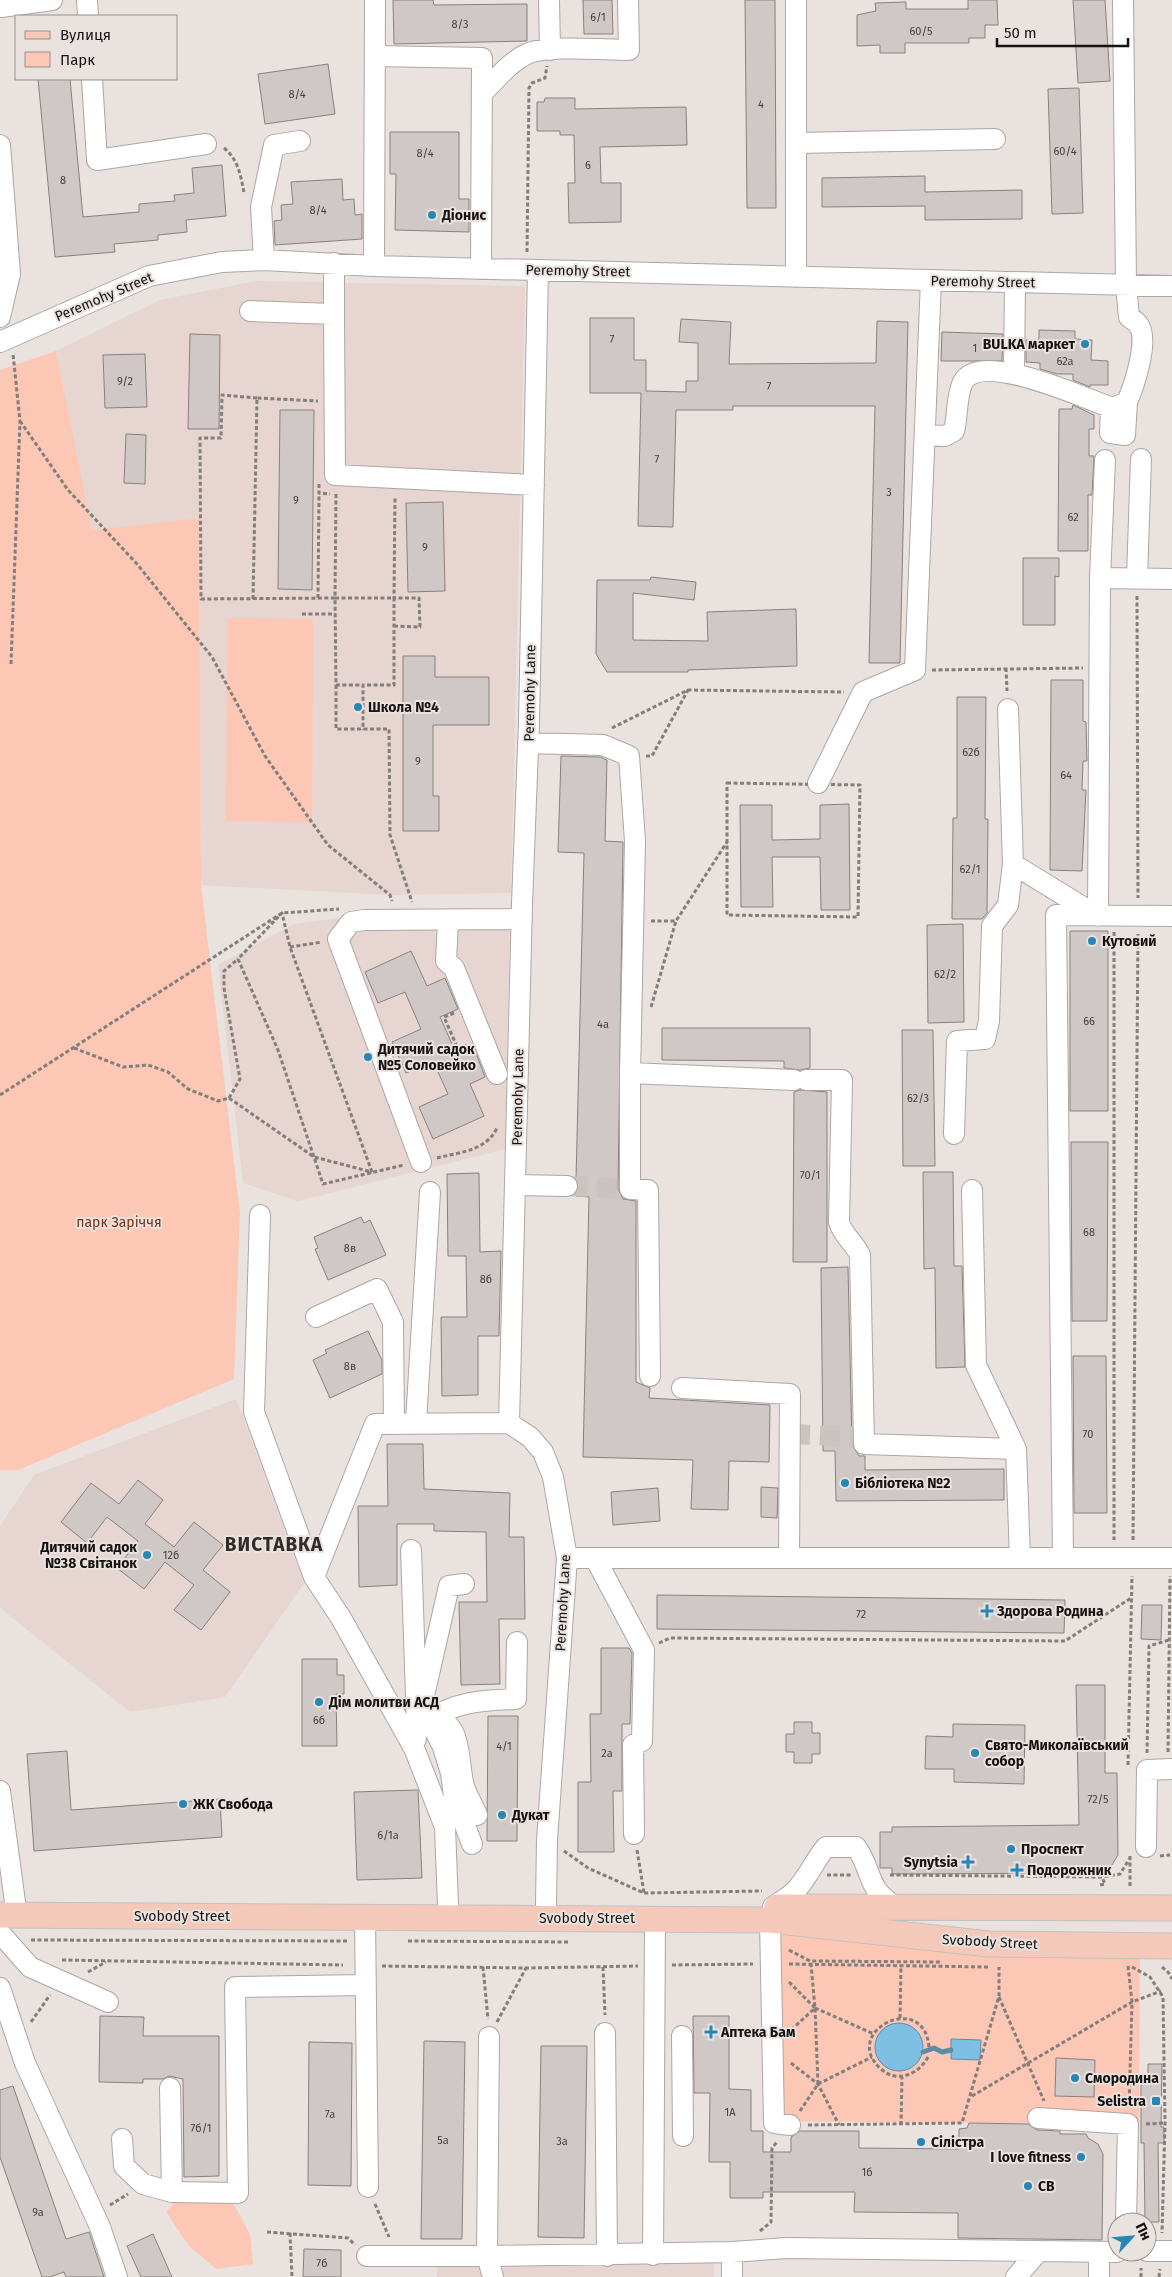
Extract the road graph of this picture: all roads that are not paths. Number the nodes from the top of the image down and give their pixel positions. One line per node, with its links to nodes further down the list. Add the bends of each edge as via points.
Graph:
1 (52, 0): 8 (street)
2 (87, 0): 9 (street)
3 (375, 0): 11 (street)
4 (549, 0): 10 (street)
5 (628, 0): 10 (street, via 629,50)
6 (796, 0): 16 (street)
7 (1123, 0): 27 (street)
8 (0, 4)
9 (88, 15)
10 (550, 50): 13 (street, via 529,53 513,62)
11 (375, 56): 13 (street, via 482,58); 21 (street)
12 (92, 80): 17 (street, via 97,160)
13 (482, 93): 22 (street)
14 (995, 139): 16 (street)
15 (300, 141): 19 (street, via 274,145 261,207)
16 (796, 143): 24 (street)
17 (206, 144)
18 (0, 145): 31 (street, via 10,274)
19 (264, 260): 20 (street, Peremohy Street); 32 (street, Peremohy Street, via 222,262 149,276)
20 (334, 263): 21 (street, Peremohy Street); 30 (street)
21 (374, 266): 22 (street, Peremohy Street)
22 (481, 269): 23 (street, Peremohy Street)
23 (533, 270): 24 (street, Peremohy Street); 37 (street, Peremohy Lane)
24 (796, 277): 25 (street, Peremohy Street)
25 (931, 280): 26 (street, Peremohy Street); 34 (street)
26 (1015, 282): 27 (street, Peremohy Street); 33 (street)
27 (1126, 285): 28 (street, Peremohy Street); 33 (street, via 1129,317 1138,322 1141,329 1140,364 1119,405)
28 (1172, 286)
29 (250, 311): 30 (street)
30 (334, 314): 37 (street, via 330,482)
31 (0, 317)
32 (5, 340)
33 (1014, 372): 34 (street, via 972,374 964,381 954,431 946,436)
34 (925, 435): 43 (street, via 915,670 862,692)
35 (1142, 459): 39 (street)
36 (1106, 460): 38 (street)
37 (534, 485): 42 (street, Peremohy Lane)
38 (1100, 578): 39 (street); 45 (street, via 1099,667)
39 (1137, 578): 40 (street)
40 (1172, 579)
41 (1008, 709): 44 (street)
42 (528, 743): 47 (street, Peremohy Lane); 49 (street, via 603,745 629,756 635,841)
43 (818, 783)
44 (1013, 864): 45 (street); 51 (street, via 1008,904 992,926 989,1021 985,1039 958,1041)
45 (1106, 916): 46 (street); 70 (street, via 1056,915)
46 (1172, 916)
47 (522, 919): 48 (street); 53 (street, Peremohy Lane)
48 (448, 921): 50 (street, via 446,961 454,968); 52 (street, via 358,921 352,922 338,939)
49 (630, 1073): 59 (street, via 630,1189 648,1190); 64 (street, via 842,1080 839,1222 860,1255 864,1444)
50 (497, 1074)
51 (954, 1134)
52 (421, 1162)
53 (515, 1186): 54 (street); 63 (street, Peremohy Lane)
54 (567, 1186)
55 (972, 1190): 64 (street, via 976,1365)
56 (430, 1192): 61 (street)
57 (260, 1216): 72 (street, via 254,1412)
58 (316, 1317): 62 (street, via 378,1289 393,1322)
59 (650, 1376)
60 (682, 1388): 68 (street, via 790,1394)
61 (416, 1422): 62 (street); 63 (street)
62 (394, 1423): 72 (street, via 376,1424)
63 (510, 1423): 66 (street, Peremohy Lane, via 530,1437 543,1452 553,1476)
64 (1016, 1449): 69 (street)
65 (411, 1550): 75 (street)
66 (567, 1558): 67 (street); 84 (street, Peremohy Lane, via 547,1840)
67 (595, 1558): 68 (street); 80 (street, via 644,1650 642,1741 633,1745)
68 (790, 1558): 69 (street)
69 (1020, 1558): 70 (street)
70 (1063, 1558): 71 (street)
71 (1171, 1558)
72 (314, 1577): 76 (street, via 341,1618)
73 (464, 1584): 75 (street, via 449,1586)
74 (517, 1642): 75 (street, via 516,1699 481,1700 446,1709)
75 (423, 1723): 76 (street); 79 (street, via 440,1718 450,1726 458,1745 464,1785); 81 (street, via 442,1747 454,1796)
76 (414, 1748): 83 (street, via 444,1827)
77 (1170, 1769): 82 (street, via 1138,1770)
78 (0, 1791): 85 (street)
79 (476, 1815)
80 (634, 1834)
81 (472, 1844)
82 (1138, 1852)
83 (448, 1905): 84 (main road, Svobody Street); 85 (main road, Svobody Street)
84 (546, 1905): 86 (main road, Svobody Street)
85 (5, 1906): 92 (main road, Svobody Street)
86 (718, 1906): 90 (main road, Svobody Street); 91 (main road, via 712,1913 658,1913)
87 (896, 1907): 88 (main road, Svobody Street); 90 (main road, Svobody Street); 90 (street, via 882,1899 856,1847 826,1847 794,1893)
88 (988, 1907): 89 (main road, Svobody Street); 95 (main road, via 974,1914 969,1921 969,1930)
89 (1172, 1908)
90 (770, 1915): 91 (main road, Svobody Street); 95 (main road, Svobody Street); 106 (street, via 774,2124)
91 (655, 1919): 92 (main road, Svobody Street); 104 (street)
92 (365, 1929): 96 (street)
93 (3, 1936): 98 (street, via 30,1967)
94 (1163, 1954): 95 (main road, Svobody Street)
95 (995, 1960)
96 (371, 1972): 109 (street); 110 (street, via 235,1987 238,2194)
97 (0, 1988): 120 (street, via 25,2063 95,2216)
98 (108, 2002)
99 (605, 2033): 119 (street)
100 (682, 2036): 103 (street)
101 (490, 2037): 118 (street)
102 (170, 2088): 110 (street)
103 (683, 2109): 104 (street); 107 (street)
104 (653, 2110): 115 (street)
105 (1042, 2118): 111 (street, via 1128,2124)
106 (790, 2125)
107 (683, 2136)
108 (122, 2139): 110 (street, via 124,2166 143,2184)
109 (368, 2187)
110 (172, 2192)
111 (1126, 2212)
112 (732, 2252): 113 (street, via 787,2248); 115 (street); 122 (street)
113 (1038, 2252): 114 (street); 123 (street); 124 (street)
114 (1107, 2252)
115 (653, 2255): 119 (street)
116 (1107, 2255): 125 (street)
117 (367, 2256): 118 (street)
118 (487, 2256): 119 (street); 121 (street)
119 (607, 2256)
120 (116, 2277)
121 (493, 2277)
122 (732, 2277)
123 (1016, 2277)
124 (1037, 2277)
125 (1099, 2277)

